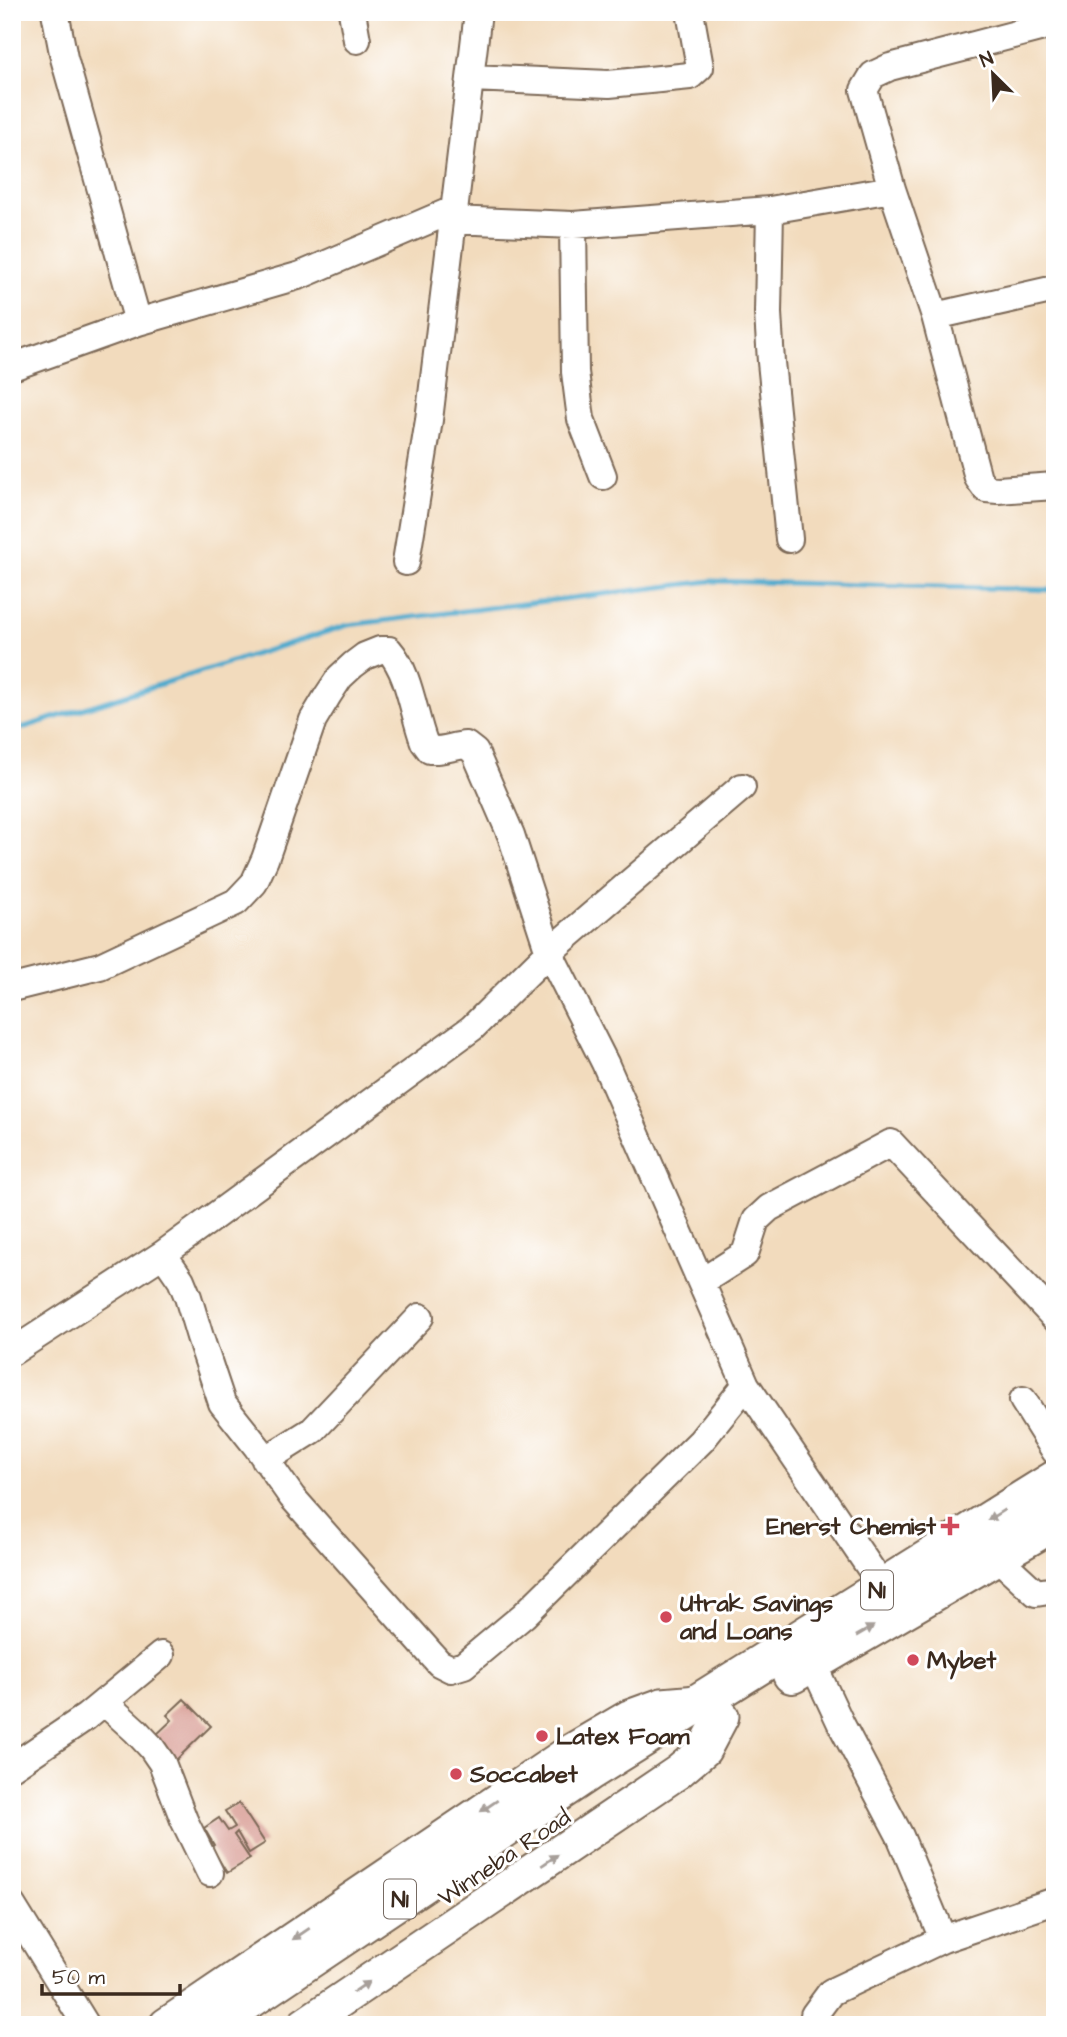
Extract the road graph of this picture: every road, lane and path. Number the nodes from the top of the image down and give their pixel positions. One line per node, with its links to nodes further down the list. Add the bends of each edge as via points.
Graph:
1 (55, 12): 14 (street)
2 (352, 12): 6 (street)
3 (478, 12): 7 (street)
4 (690, 12): 7 (street, via 700,66 690,76 609,84)
5 (1055, 24): 8 (street, via 873,75 864,90)
6 (357, 40)
7 (470, 78): 10 (street)
8 (892, 189): 9 (street); 13 (street)
9 (770, 210): 11 (street); 18 (street, via 768,313)
10 (453, 215): 11 (street); 14 (street, via 301,275); 19 (street, via 429,420)
11 (573, 225): 16 (street, via 575,372 581,419)
12 (1055, 289): 13 (street)
13 (935, 316): 17 (street, via 978,478 986,489)
14 (138, 322): 15 (street)
15 (12, 367)
16 (603, 476)
17 (1055, 486)
18 (789, 539)
19 (406, 562)
20 (742, 786): 21 (street)
21 (549, 952): 22 (street, via 510,835 475,752 466,745 430,750 395,658 388,650 380,650 340,677 313,720 265,859 254,883 236,902 100,966); 23 (street, via 472,1028); 24 (street, via 605,1063)
22 (12, 988)
23 (163, 1254): 27 (street); 31 (street, via 188,1297 222,1402)
24 (701, 1282): 26 (street, via 745,1254 756,1220 769,1208 891,1143); 28 (street)
25 (420, 1317): 31 (street, via 313,1430)
26 (1055, 1318)
27 (12, 1352)
28 (746, 1385): 31 (street, via 701,1441 524,1615 464,1665 451,1669 439,1664); 35 (street)
29 (1023, 1400): 30 (street)
30 (1055, 1451)
31 (265, 1460)
32 (1055, 1480): 35 (highway, Winneba Road / N1, one-way to 35)
33 (1055, 1521): 34 (highway, Winneba Road / N1)
34 (996, 1556): 36 (street, via 1036,1593); 38 (highway, Winneba Road / N1, one-way to 34)
35 (883, 1587): 40 (highway, Winneba Road / N1)
36 (1055, 1590)
37 (161, 1655): 39 (street)
38 (812, 1662): 40 (highway, Winneba Road / N1); 46 (street, via 900,1836)
39 (104, 1702): 41 (street); 43 (street, via 162,1763)
40 (711, 1709): 42 (highway, Winneba Road / N1); 48 (main road, Winneba Road, one-way to 48, via 662,1705 629,1717 571,1751); 51 (main road, Winneba Road, one-way to 40, via 678,1772 704,1750)
41 (12, 1768)
42 (595, 1782): 49 (highway, Winneba Road / N1); 50 (highway, Winneba Road / N1)
43 (210, 1873)
44 (1055, 1901): 46 (street)
45 (12, 1905): 47 (street)
46 (943, 1939): 52 (street, via 831,1992 814,2015)
47 (86, 2025)
48 (166, 2025)
49 (211, 2025)
50 (254, 2025)
51 (304, 2025)
52 (816, 2025)

